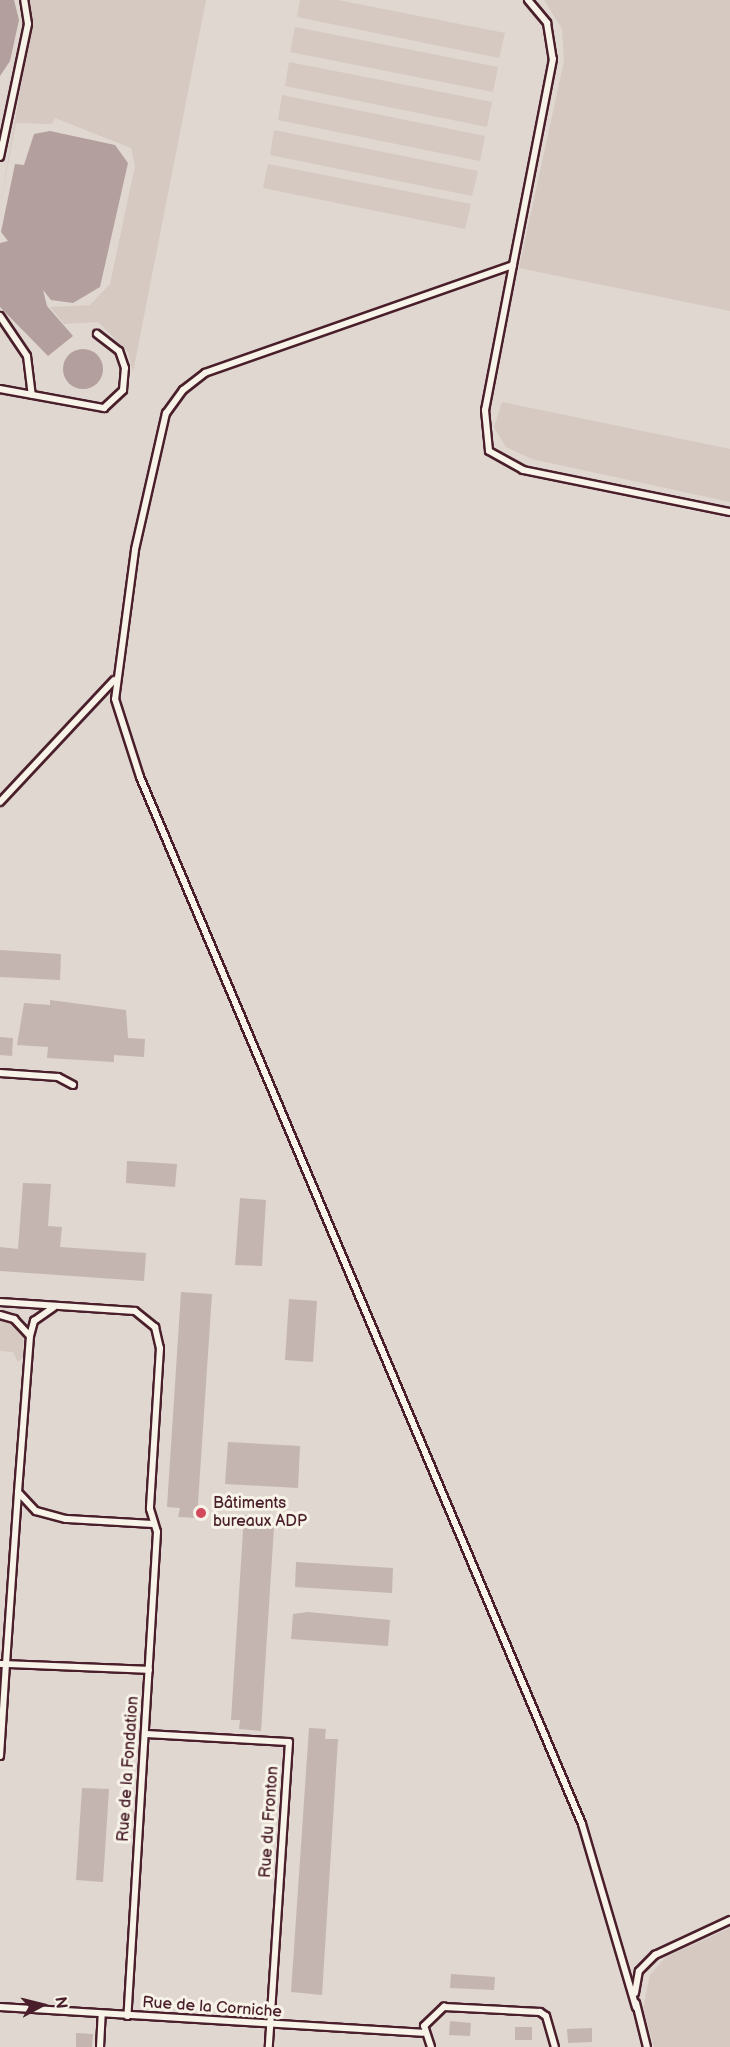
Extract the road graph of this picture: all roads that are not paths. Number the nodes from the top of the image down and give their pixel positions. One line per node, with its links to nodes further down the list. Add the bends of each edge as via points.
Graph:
1 (24, 0): 3 (lane, via 28,24)
2 (528, 0): 4 (lane, via 547,23 554,59)
3 (0, 157)
4 (513, 265): 9 (lane, via 485,410 489,451 523,470); 10 (lane, via 206,373 183,390 166,413 135,550)
5 (0, 316): 8 (lane, via 27,356)
6 (97, 334): 8 (lane, via 119,351 125,368 123,390 114,403 94,410)
7 (0, 389): 8 (lane)
8 (32, 395)
9 (730, 512)
10 (115, 679): 11 (lane); 26 (lane, via 120,727 140,777 582,1824)
11 (0, 802)
12 (0, 1073): 13 (lane, via 58,1077)
13 (73, 1085)
14 (0, 1302): 15 (lane, Rue de la Fondation)
15 (58, 1306): 17 (lane, via 39,1316); 19 (lane, Rue de la Fondation, via 135,1311 155,1327 160,1348)
16 (0, 1315): 17 (lane, via 14,1319)
17 (30, 1336): 18 (lane)
18 (18, 1492): 19 (lane, via 36,1511 66,1519); 20 (lane)
19 (154, 1524): 21 (lane, Rue de la Fondation)
20 (3, 1664): 21 (lane); 23 (lane)
21 (149, 1670): 22 (lane, Rue de la Fondation)
22 (145, 1734): 28 (lane, Rue de la Fondation); 29 (lane, Rue du Fronton, via 289,1742)
23 (0, 1756)
24 (730, 1920): 26 (lane, via 646,1962 635,1986)
25 (0, 2007): 27 (lane, Rue de la Corniche)
26 (636, 2007): 35 (lane)
27 (102, 2014): 28 (lane, Rue de la Corniche); 31 (lane)
28 (128, 2016): 29 (lane, Rue de la Corniche)
29 (270, 2026): 30 (lane, Rue de la Corniche); 32 (lane, Rue du Fronton)
30 (422, 2033): 33 (lane); 34 (lane, via 444,2007 540,2012 546,2016)
31 (100, 2047)
32 (269, 2047)
33 (430, 2047)
34 (555, 2047)
35 (647, 2047)

